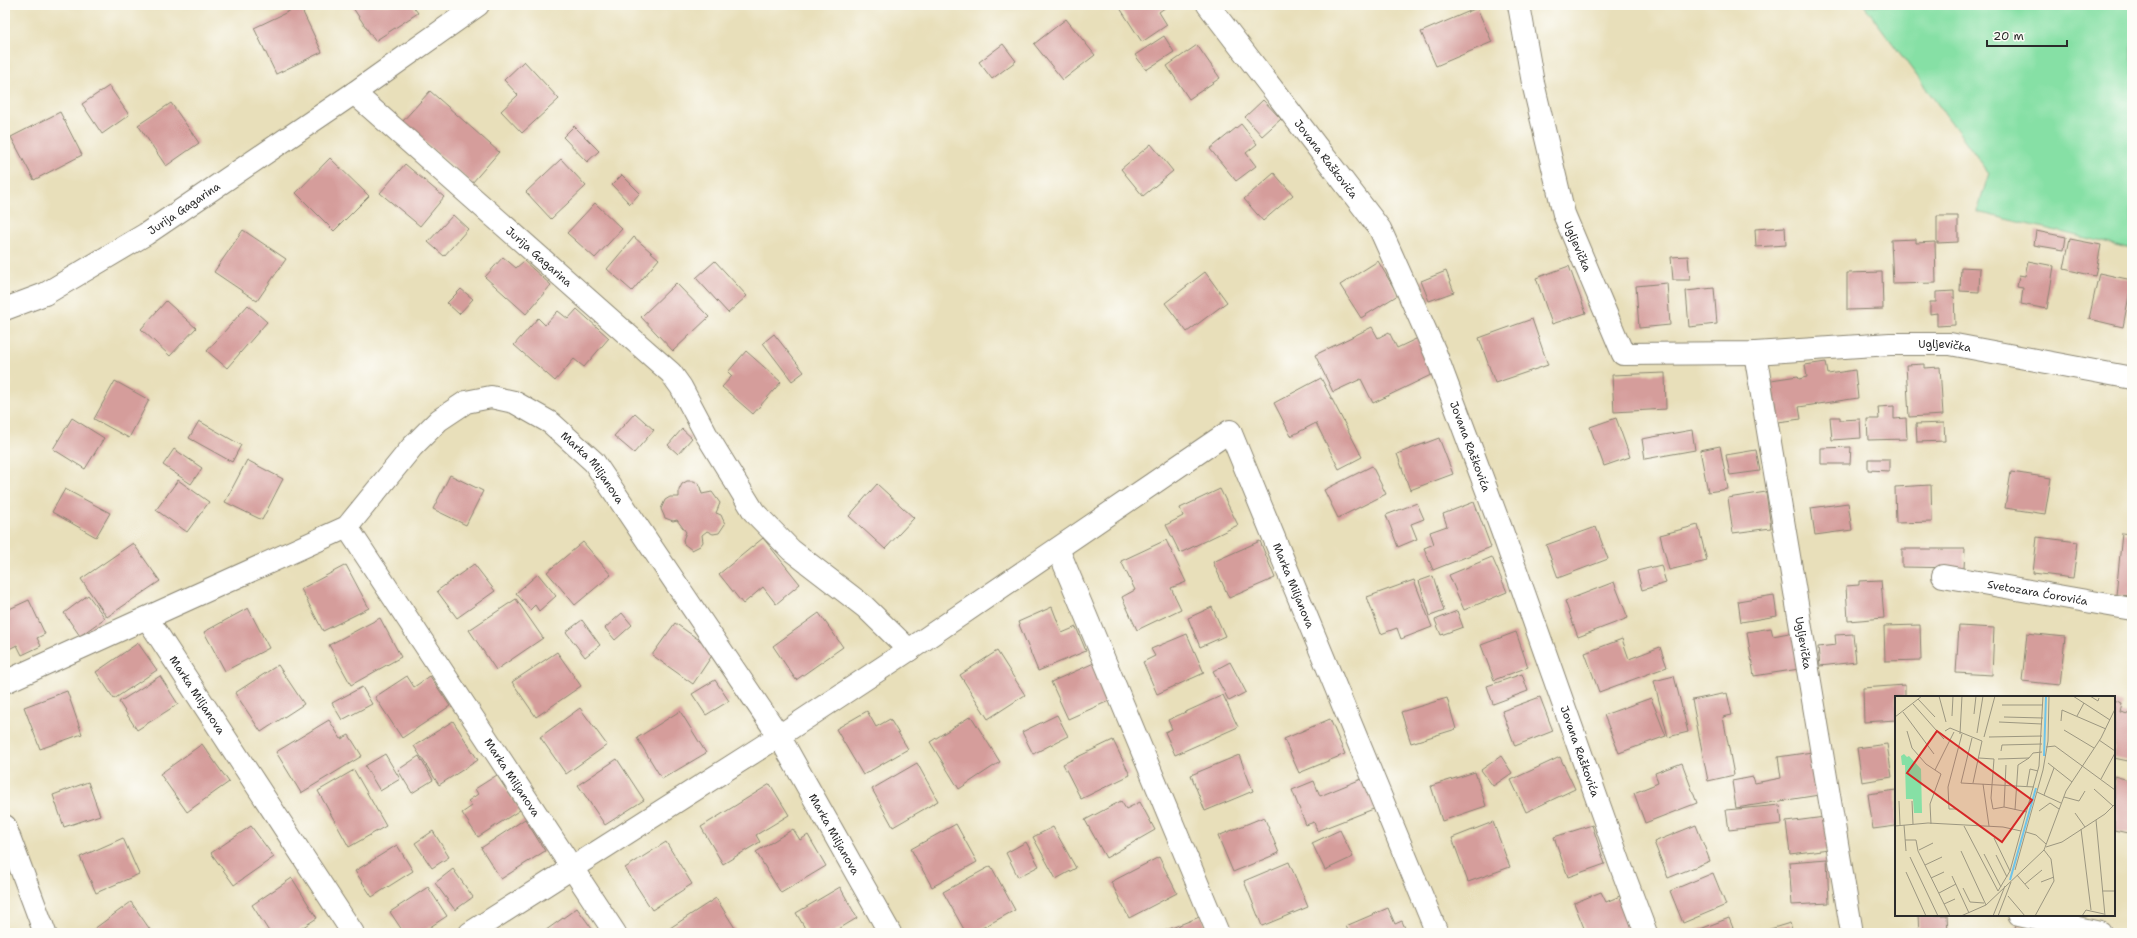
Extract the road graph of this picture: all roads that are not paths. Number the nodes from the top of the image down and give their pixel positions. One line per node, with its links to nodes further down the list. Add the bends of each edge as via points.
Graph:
1 (478, 5): 4 (street, Jurija Gagarina)
2 (1208, 5): 26 (street, Jovana Raškovića, via 1380,229 1435,352)
3 (1519, 5): 6 (street, Ugljevička, via 1533,83 1564,214 1623,354)
4 (354, 93): 5 (street, Jurija Gagarina, via 146,234 45,294); 13 (street, Jurija Gagarina, via 671,373 754,512 791,550 865,607)
5 (5, 309)
6 (1755, 354): 7 (street, Ugljevička, via 1890,344 1950,344); 27 (street, Ugljevička)
7 (2132, 378)
8 (347, 527): 12 (street, Marka Miljanova); 15 (street, Marka Miljanova, via 412,447 439,420 466,402 491,396 514,402 551,423 594,462); 17 (street, Marka Miljanova)
9 (1058, 549): 13 (street, Marka Miljanova); 24 (street); 25 (street, Marka Miljanova, via 1230,431)
10 (1943, 576): 11 (street, Svetozara Ćorovića)
11 (2132, 609)
12 (147, 618): 14 (street, Marka Miljanova); 20 (street, Marka Miljanova)
13 (909, 650): 15 (street, Marka Miljanova)
14 (5, 682)
15 (779, 736): 17 (street, Marka Miljanova); 23 (street, Marka Miljanova)
16 (5, 826): 19 (street)
17 (572, 868): 21 (street, Marka Miljanova); 22 (street, Marka Miljanova)
18 (2024, 916): 28 (street)
19 (45, 933)
20 (353, 933)
21 (470, 933)
22 (615, 933)
23 (890, 933)
24 (1218, 933)
25 (1437, 933)
26 (1646, 933)
27 (1852, 933)
28 (2100, 933)

